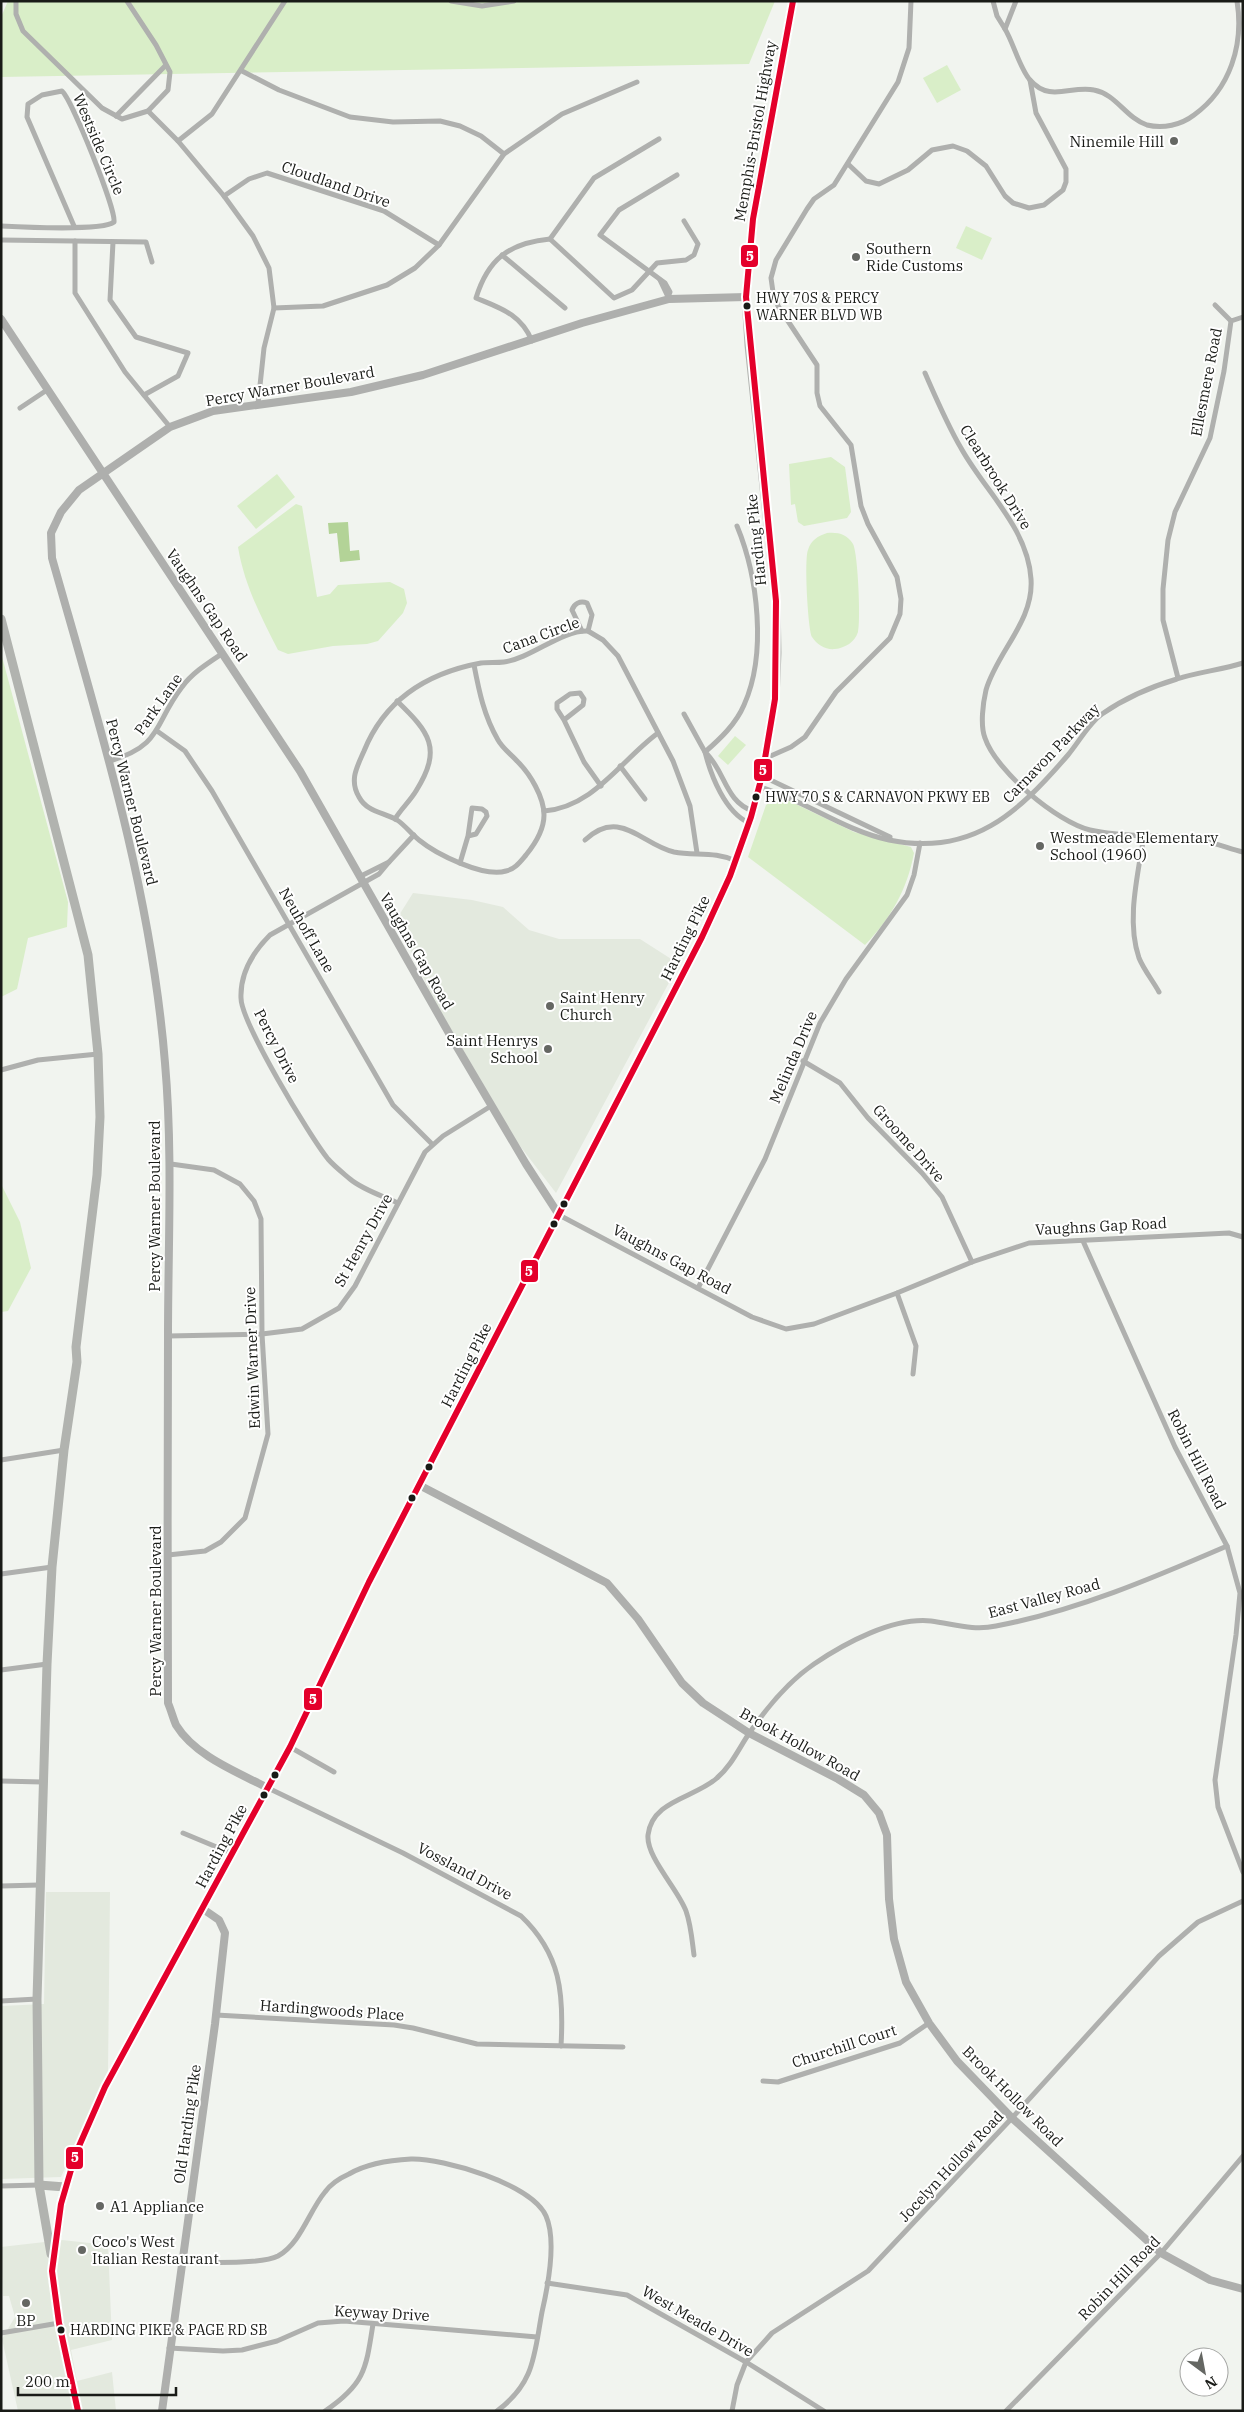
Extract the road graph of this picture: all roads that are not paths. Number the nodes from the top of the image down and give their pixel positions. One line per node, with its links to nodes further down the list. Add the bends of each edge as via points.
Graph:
1 (16, 1): 17 (street, via 16,14 23,31 102,108)
2 (127, 1): 12 (street)
3 (285, 1): 13 (street)
4 (451, 1): 5 (street, via 482,6)
5 (514, 1)
6 (793, 1): 35 (main road, Memphis-Bristol Highway, via 752,219)
7 (911, 1): 21 (street, via 910,38 903,71)
8 (993, 1): 11 (street)
9 (1016, 1): 11 (street)
10 (1237, 1): 14 (street, via 1239,31 1228,73 1212,101 1185,122 1148,125 1098,91 1084,89 1053,93)
11 (1005, 29): 14 (street)
12 (166, 65): 16 (street, via 170,72 168,90); 17 (street)
13 (242, 71): 19 (street, via 212,114); 20 (street, via 280,90 350,117 394,122 440,121 460,126 481,136)
14 (1030, 80): 21 (street, via 1036,113 1066,168 1063,190 1044,205 1029,208 1013,203 986,166 953,146 932,150 908,170 879,184 866,181)
15 (637, 82): 20 (street, via 562,114)
16 (148, 111): 17 (street, via 122,120); 19 (street)
17 (116, 116)
18 (659, 139): 27 (street, via 594,178)
19 (178, 141): 23 (street)
20 (504, 154): 31 (street)
21 (848, 164): 64 (street, via 832,187 806,209 776,260 772,285 781,311 815,359 820,406 851,445 861,506 897,577 900,614 890,638 832,697 805,736 792,747)
22 (677, 175): 34 (street, via 619,210 600,235)
23 (224, 196): 31 (street, Cloudland Drive, via 249,179 266,173 384,211); 38 (street, via 254,236 269,268)
24 (684, 221): 34 (street, via 698,244 697,250 686,260 658,263)
25 (1, 226): 26 (street)
26 (74, 226): 26 (street, Westside Circle, via 110,226 115,216 66,94 62,91 42,95 26,108)
27 (550, 239): 32 (street, via 526,243); 34 (street, via 614,298 632,290)
28 (1, 240): 29 (street)
29 (74, 241): 30 (street); 46 (street, via 75,293 125,372)
30 (113, 242): 33 (street, via 146,242); 46 (street, via 110,300 136,337 188,353 178,376)
31 (439, 245): 38 (street, via 415,268 387,285 323,306)
32 (502, 255): 39 (street); 43 (street, via 486,270 476,298 514,315 527,328)
33 (152, 262)
34 (650, 270): 36 (street, via 665,283 670,292)
35 (746, 297): 36 (street, Percy Warner Boulevard); 64 (main road, Harding Pike, via 777,616 776,684)
36 (669, 298): 43 (street, Percy Warner Boulevard)
37 (1215, 305): 42 (street, Ellesmere Road)
38 (274, 308): 47 (street, via 264,348)
39 (565, 308)
40 (1243, 317): 42 (street, Ellesmere Road)
41 (1, 319): 45 (street, Vaughns Gap Road)
42 (1231, 321): 57 (street, Ellesmere Road, via 1210,438 1175,512 1168,540 1163,620)
43 (532, 340): 47 (street, Percy Warner Boulevard, via 423,375 351,392)
44 (925, 373): 70 (street, Clearbrook Drive, via 961,449 1006,514 1025,549 1032,579 1027,605 1022,621 992,674 983,718 984,738 994,756 1010,778)
45 (47, 390): 48 (street); 50 (street, Vaughns Gap Road)
46 (144, 395): 49 (street)
47 (258, 404): 49 (street, Percy Warner Boulevard, via 213,411)
48 (20, 408)
49 (170, 426): 50 (street, Percy Warner Boulevard)
50 (102, 472): 54 (street, Vaughns Gap Road); 65 (street, Percy Warner Boulevard, via 79,490 61,512 51,532 52,558)
51 (737, 526): 63 (street, via 748,556 754,587 757,626 753,670 742,709)
52 (1, 619): 89 (main road, via 83,931)
53 (585, 631): 53 (street, via 592,613 582,602 572,610); 56 (street, Cana Circle, via 517,659); 62 (street, Cana Circle, via 603,640 618,656)
54 (223, 653): 61 (street, Park Lane, via 200,668 182,686); 86 (street, Vaughns Gap Road, via 300,771)
55 (1243, 663): 57 (street, Carnavon Parkway)
56 (474, 665): 58 (street, Cana Circle, via 432,677); 72 (street, via 480,698 494,733 504,749 523,767)
57 (1178, 678): 70 (street, Carnavon Parkway, via 1135,694 1100,715)
58 (397, 701): 74 (street, via 419,723 431,746 421,781); 74 (street, Cana Circle, via 371,735 356,769 354,782 364,804)
59 (684, 714): 63 (street)
60 (564, 720): 60 (street, via 557,709 558,703 572,693 580,693 583,705); 68 (street, via 584,762)
61 (157, 731): 65 (street, Park Lane, via 130,755); 87 (street, Neuhoff Lane, via 185,751 238,832)
62 (658, 733): 66 (street); 83 (street, Cana Circle, via 686,792)
63 (705, 752): 73 (street, via 713,759 735,800); 75 (street, via 728,804 738,816)
64 (766, 758): 67 (main road, Harding Pike)
65 (110, 761): 94 (street, Percy Warner Boulevard, via 135,861 153,960 165,1062)
66 (620, 766): 68 (street); 71 (street)
67 (762, 776): 69 (main road, Harding Pike); 80 (street, Carnavon Parkway)
68 (600, 786): 72 (street, via 575,803)
69 (760, 787): 73 (main road, Harding Pike); 80 (street, Carnavon Parkway, via 855,829)
70 (1032, 796): 77 (street, Clearbrook Drive, via 1091,831); 81 (street, Carnavon Parkway, via 1006,818 976,834 951,841)
71 (645, 799)
72 (544, 811): 85 (street, Cana Circle, via 536,841 514,868 494,873)
73 (753, 811): 75 (main road, Harding Pike)
74 (395, 819): 76 (street, Cana Circle)
75 (750, 823): 84 (main road, Harding Pike)
76 (414, 835): 85 (street, Cana Circle); 86 (street, Percy Drive, via 389,862)
77 (1144, 835): 82 (street, Clearbrook Drive, via 1202,840); 88 (street, via 1133,908 1136,946 1140,961)
78 (468, 836): 78 (street, via 472,808 484,810 486,818 476,834); 85 (street)
79 (585, 840): 83 (street, via 602,830 621,827 664,849)
80 (905, 842): 81 (street, Carnavon Parkway)
81 (920, 843): 90 (street, Melinda Drive, via 907,895 838,991)
82 (1243, 852)
83 (697, 854): 84 (street, via 718,854)
84 (736, 861): 96 (main road, Harding Pike, via 702,937)
85 (460, 863)
86 (361, 880): 87 (street, Percy Drive); 92 (street, Vaughns Gap Road)
87 (288, 923): 93 (street, Neuhoff Lane, via 393,1105); 95 (street, Percy Drive, via 256,949 244,973 240,999 248,1022 302,1120 328,1159 352,1181)
88 (1159, 992)
89 (98, 1054): 91 (street, via 38,1060); 105 (main road, via 100,1117 97,1175)
90 (803, 1061): 99 (street, Groome Drive, via 840,1083 868,1118 922,1173 942,1197); 100 (street, Melinda Drive, via 757,1175)
91 (1, 1070)
92 (491, 1106): 93 (street, St Henry Drive); 96 (street, Vaughns Gap Road)
93 (432, 1144): 95 (street, St Henry Drive, via 416,1166)
94 (171, 1164): 102 (street, Edwin Warner Drive, via 214,1170 240,1184 254,1201 261,1219); 103 (street, Percy Warner Boulevard)
95 (398, 1204): 102 (street, St Henry Drive, via 355,1286 338,1308 302,1329)
96 (559, 1215): 100 (street, Vaughns Gap Road); 107 (main road, Harding Pike)
97 (1243, 1237): 98 (street, Vaughns Gap Road, via 1229,1233)
98 (1083, 1241): 99 (street, Vaughns Gap Road, via 1029,1244); 108 (street, Robin Hill Road, via 1175,1447)
99 (972, 1262): 101 (street, Vaughns Gap Road)
100 (698, 1288): 101 (street, Vaughns Gap Road, via 752,1317 786,1329 814,1324)
101 (897, 1293): 104 (street, via 916,1346)
102 (262, 1334): 103 (street, St Henry Drive); 109 (street, Edwin Warner Drive, via 268,1434 244,1518 221,1542 205,1550)
103 (168, 1336): 109 (street, Percy Warner Boulevard)
104 (913, 1374)
105 (64, 1450): 106 (street); 110 (main road)
106 (1, 1460)
107 (419, 1485): 114 (street, Brook Hollow Road, via 607,1583 638,1619 682,1683 703,1703); 115 (main road, Harding Pike)
108 (1227, 1546): 114 (street, East Valley Road, via 1151,1579 1080,1604 997,1626 978,1628 916,1621 866,1635 812,1665 772,1702); 122 (street, Robin Hill Road, via 1240,1593 1215,1780 1218,1807)
109 (168, 1556): 119 (street, Percy Warner Boulevard, via 168,1703 176,1725 203,1752)
110 (52, 1567): 111 (street); 112 (main road)
111 (1, 1574)
112 (47, 1664): 113 (street); 118 (main road)
113 (1, 1670)
114 (749, 1733): 127 (street, East Valley Road, via 729,1767 701,1790 662,1808 652,1820 648,1836 650,1850 685,1909); 131 (street, Brook Hollow Road, via 838,1779 864,1795 879,1813 887,1835 894,1939 906,1982)
115 (290, 1747): 116 (street); 119 (main road, Harding Pike)
116 (334, 1772)
117 (1, 1781): 118 (street)
118 (42, 1782): 123 (main road)
119 (268, 1788): 121 (main road, Harding Pike); 132 (street, Vossland Drive, via 403,1853 521,1916 546,1946 559,1974)
120 (183, 1833): 121 (street)
121 (231, 1853): 126 (main road, Harding Pike)
122 (1243, 1872)
123 (39, 1885): 124 (street); 128 (main road)
124 (1, 1886)
125 (1243, 1901): 135 (street, Jocelyn Hollow Road, via 1198,1922 1159,1956)
126 (203, 1909): 130 (street, Old Harding Pike, via 218,1920 225,1933); 139 (main road, Harding Pike, via 105,2088 76,2153)
127 (694, 1955)
128 (37, 1999): 129 (street); 137 (main road)
129 (1, 2001)
130 (216, 2014): 132 (street, Hardingwoods Place, via 394,2025 477,2044); 141 (street, Old Harding Pike)
131 (929, 2023): 134 (street, Churchill Court, via 900,2043 778,2082); 135 (street, Brook Hollow Road, via 957,2061)
132 (561, 2046): 133 (street, Hardingwoods Place)
133 (623, 2047)
134 (763, 2081)
135 (1012, 2118): 140 (street, Brook Hollow Road); 150 (street, Jocelyn Hollow Road, via 868,2271 772,2333)
136 (1243, 2156): 140 (street, Robin Hill Road)
137 (39, 2185): 138 (street); 139 (main road); 142 (main road)
138 (1, 2186)
139 (65, 2187): 142 (main road, Harding Pike)
140 (1161, 2253): 144 (street, Brook Hollow Road, via 1210,2280); 157 (street, Robin Hill Road)
141 (181, 2262): 143 (street, via 260,2260 279,2255 298,2234 325,2192 337,2181 365,2167 412,2159 473,2172 534,2201 545,2214 551,2232); 149 (street, Old Harding Pike)
142 (52, 2264): 145 (main road, Harding Pike)
143 (548, 2284): 148 (street); 150 (street, West Meade Drive, via 627,2295)
144 (1243, 2289)
145 (59, 2323): 147 (street); 151 (main road, Harding Pike)
146 (373, 2324): 148 (street, Keyway Drive); 149 (street, Keyway Drive, via 344,2321 318,2324 277,2341 242,2350); 153 (street, via 361,2378)
147 (1, 2333)
148 (537, 2337): 154 (street, via 528,2377 520,2391)
149 (169, 2348): 152 (street, Old Harding Pike)
150 (746, 2362): 155 (street, Jocelyn Hollow Road); 156 (street, West Meade Drive)
151 (78, 2411)
152 (162, 2411)
153 (325, 2411)
154 (497, 2411)
155 (732, 2411)
156 (824, 2411)
157 (1006, 2411)

